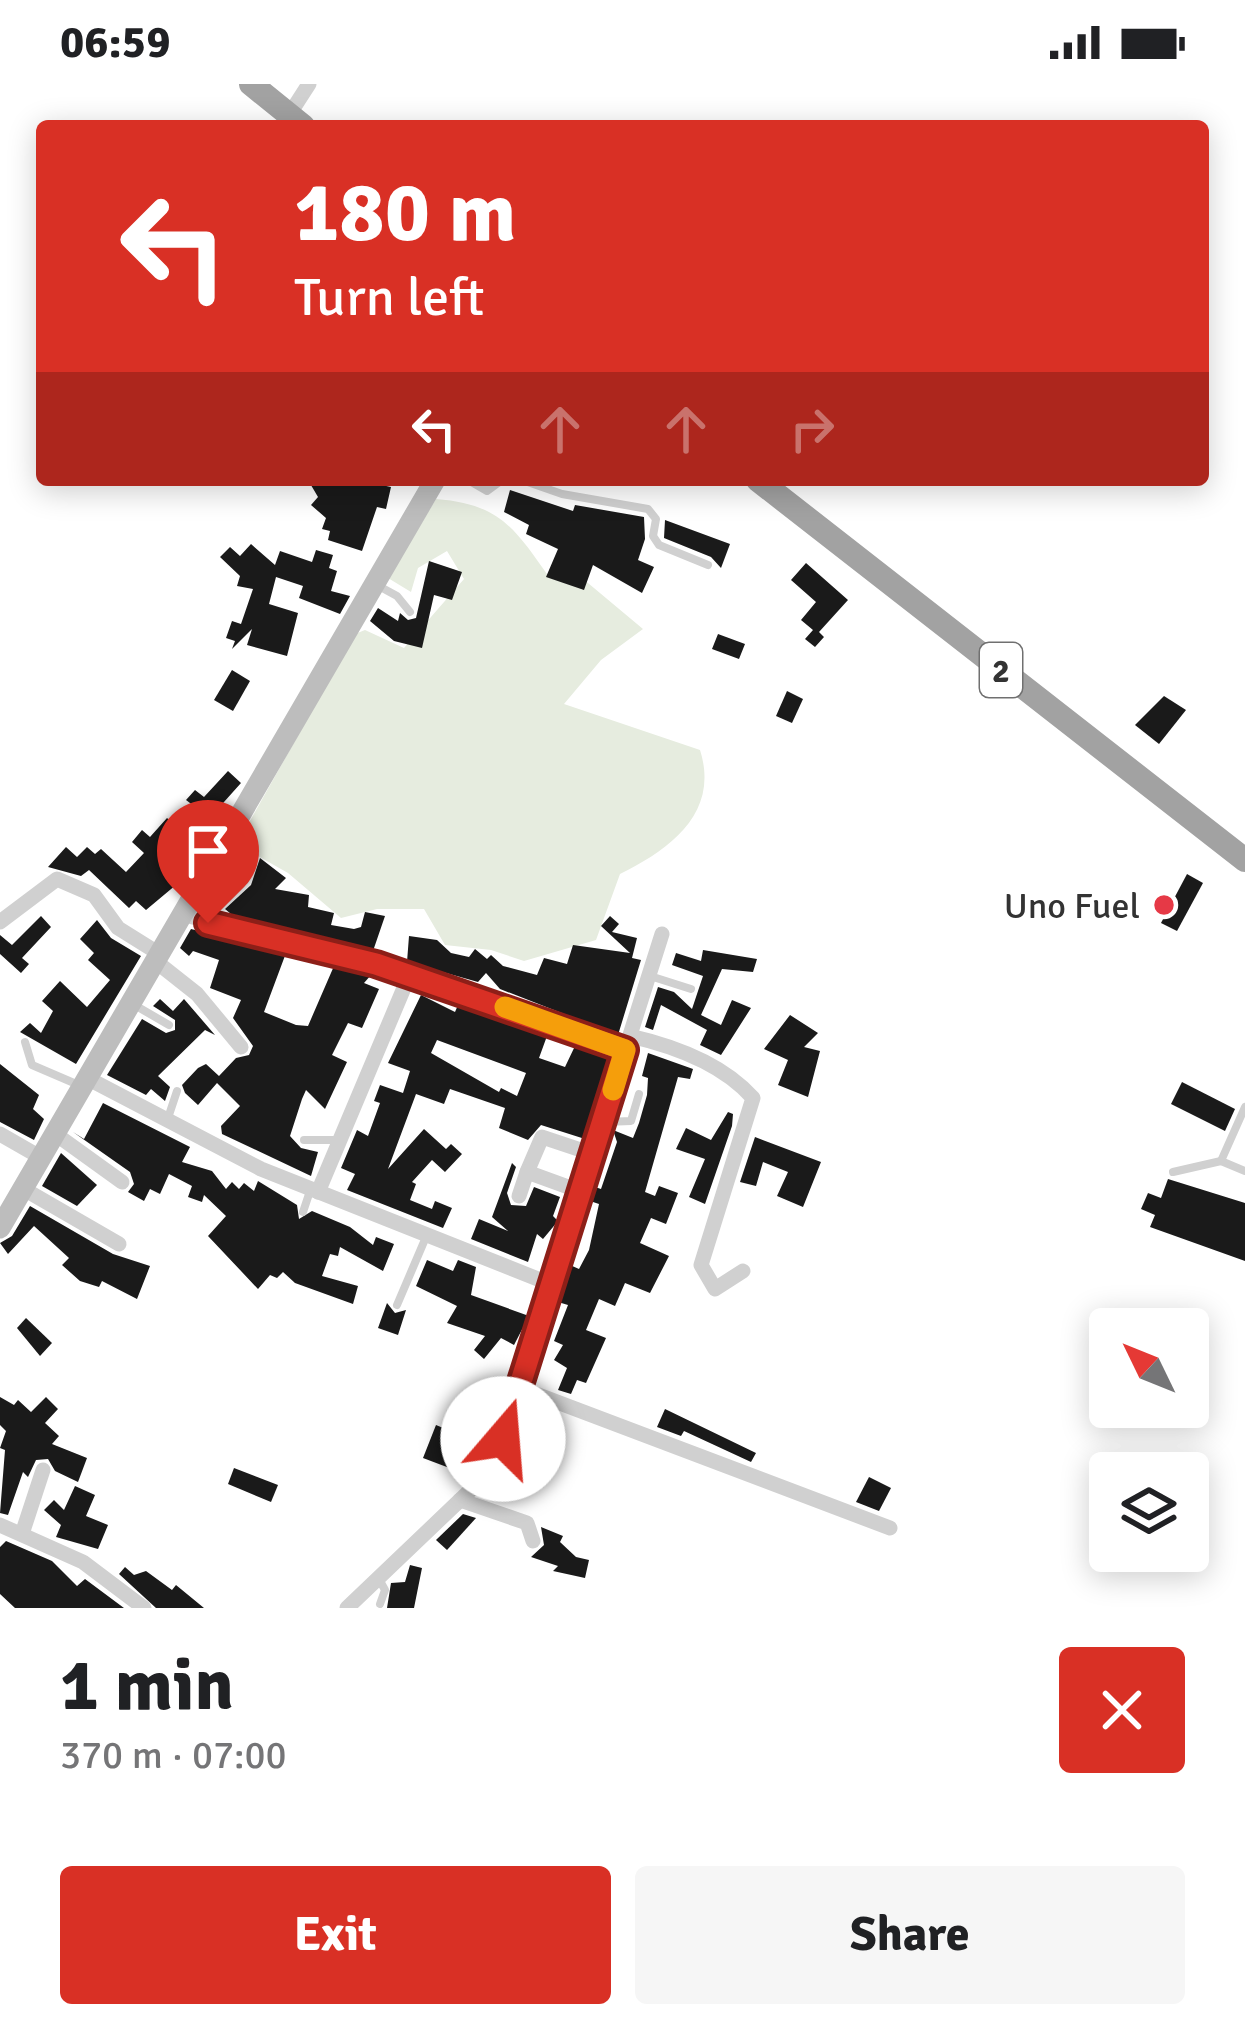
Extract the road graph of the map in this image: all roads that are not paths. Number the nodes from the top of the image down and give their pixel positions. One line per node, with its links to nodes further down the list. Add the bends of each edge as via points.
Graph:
1 (251, 84): 3 (highway)
2 (309, 84): 3 (street)
3 (296, 120)
4 (431, 486): 8 (main road)
5 (539, 486): 7 (lane, via 647,509 658,545)
6 (766, 486): 11 (highway, 2)
7 (707, 566)
8 (374, 584): 9 (lane); 10 (main road)
9 (410, 612)
10 (214, 860): 12 (lane); 13 (main road)
11 (1245, 860)
12 (245, 880)
13 (181, 914): 16 (main road); 18 (street)
14 (0, 922): 16 (street, via 57,879 94,895 118,928)
15 (662, 934): 17 (street)
16 (156, 956): 20 (main road); 24 (street)
17 (649, 975): 19 (lane); 23 (street)
18 (409, 976): 23 (street); 34 (street)
19 (691, 988)
20 (130, 1003): 21 (lane); 25 (main road)
21 (170, 1025)
22 (25, 1042): 25 (lane, via 32,1065)
23 (627, 1043): 30 (street); 50 (street, via 711,1066 753,1098 701,1265 715,1289)
24 (242, 1047)
25 (85, 1082): 29 (street); 31 (main road)
26 (177, 1091): 29 (lane)
27 (639, 1094): 30 (lane, via 631,1121)
28 (1245, 1107): 37 (lane)
29 (167, 1120): 43 (street)
30 (603, 1122): 35 (street)
31 (54, 1133): 36 (main road); 41 (street)
32 (0, 1134): 36 (street)
33 (304, 1140): 34 (lane)
34 (340, 1140): 43 (street)
35 (593, 1154): 39 (street, via 542,1137); 44 (street)
36 (40, 1157): 42 (main road)
37 (1221, 1161): 38 (lane); 40 (lane)
38 (1245, 1171)
39 (527, 1172): 44 (street); 45 (street)
40 (1173, 1172)
41 (122, 1182)
42 (22, 1188): 47 (main road); 49 (street)
43 (314, 1191): 46 (lane); 48 (street)
44 (582, 1192): 51 (street)
45 (519, 1196)
46 (303, 1212)
47 (2, 1218)
48 (426, 1236): 51 (street); 52 (lane)
49 (119, 1244)
50 (743, 1270)
51 (553, 1285): 53 (street)
52 (397, 1305)
53 (520, 1388): 55 (street, via 490,1467); 57 (street)
54 (43, 1470): 58 (street)
55 (460, 1500): 59 (street, via 527,1523); 60 (street)
56 (0, 1525): 58 (street)
57 (890, 1528)
58 (22, 1534): 62 (street, via 83,1562)
59 (533, 1541)
60 (378, 1578): 61 (lane, via 385,1590); 63 (street)
61 (380, 1604)
62 (144, 1608)
63 (347, 1608)

